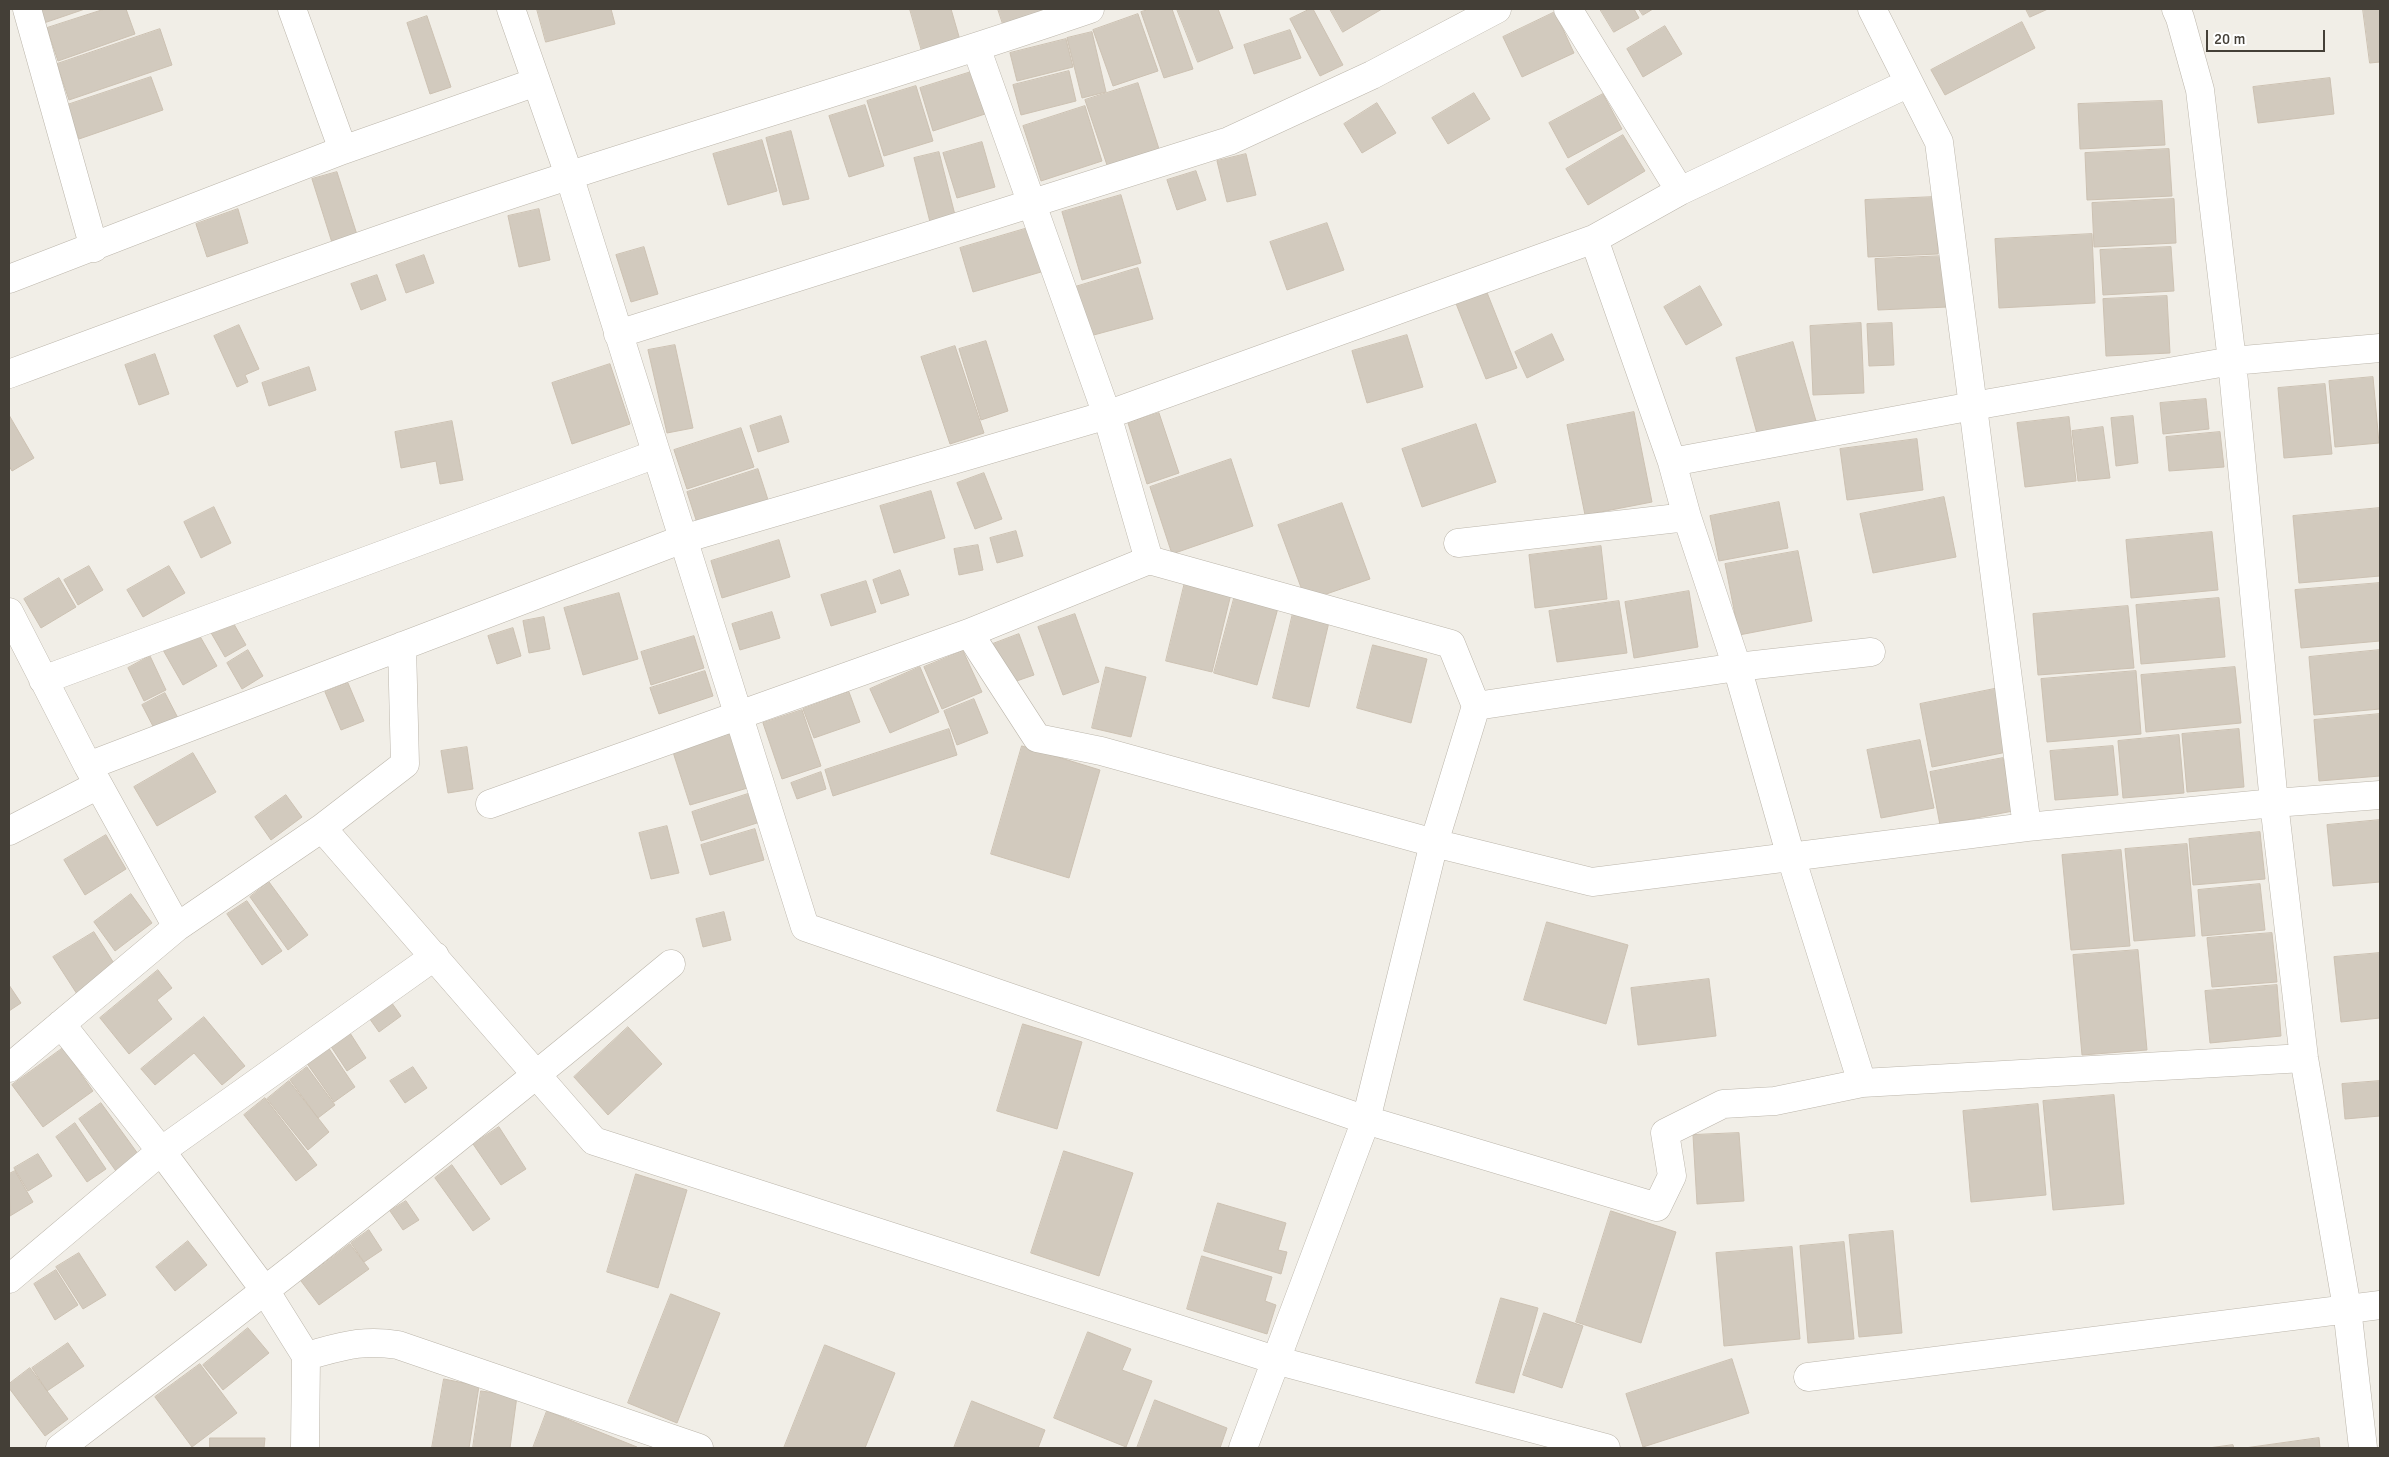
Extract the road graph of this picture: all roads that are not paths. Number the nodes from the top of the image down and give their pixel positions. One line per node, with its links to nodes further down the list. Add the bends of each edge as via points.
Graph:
1 (26, 9): 17 (street)
2 (292, 9): 12 (street)
3 (511, 9): 10 (street)
4 (1090, 9): 9 (street)
5 (1497, 9): 15 (street, via 1372,75 1229,141)
6 (1568, 9): 14 (street)
7 (1872, 9): 11 (street)
8 (2176, 9): 21 (street, via 2200,90)
9 (976, 47): 13 (street); 15 (street)
10 (536, 82): 12 (street); 13 (street)
11 (1909, 83): 14 (street); 23 (street, via 1939,142)
12 (343, 150): 17 (street)
13 (569, 175): 19 (street); 22 (street, via 190,307)
14 (1680, 191): 16 (street)
15 (1033, 203): 19 (street); 24 (street)
16 (1594, 239): 24 (street); 26 (street)
17 (94, 248): 18 (street)
18 (9, 279)
19 (618, 334): 25 (street)
20 (2380, 348): 21 (street)
21 (2232, 361): 23 (street); 41 (street)
22 (9, 374)
23 (1973, 406): 26 (street); 43 (street)
24 (1107, 415): 28 (street); 30 (street)
25 (656, 454): 28 (street); 36 (street)
26 (1672, 462): 27 (street)
27 (1687, 518): 29 (street); 35 (street)
28 (683, 539): 33 (street); 38 (street)
29 (1458, 542)
30 (1149, 560): 32 (street); 37 (street, via 1451,644)
31 (9, 612): 36 (street)
32 (969, 633): 38 (street); 46 (street, via 1037,738 1101,751)
33 (402, 646): 39 (street); 44 (street, via 405,764)
34 (1871, 652): 35 (street)
35 (1737, 667): 37 (street); 47 (street)
36 (44, 680): 39 (street)
37 (1476, 706): 46 (street)
38 (737, 714): 42 (street); 56 (street, via 805,927)
39 (93, 776): 45 (street); 48 (street)
40 (2380, 795): 41 (street)
41 (2274, 803): 43 (street); 52 (street)
42 (490, 804)
43 (2027, 827): 47 (street)
44 (322, 828): 48 (street); 49 (street)
45 (9, 831)
46 (1434, 843): 47 (street, via 1592,882); 56 (street)
47 (1792, 858): 55 (street)
48 (177, 927): 51 (street)
49 (435, 956): 54 (street); 57 (street)
50 (671, 964): 54 (street)
51 (61, 1024): 53 (street); 57 (street)
52 (2304, 1058): 55 (street); 61 (street)
53 (9, 1068)
54 (537, 1076): 59 (street); 63 (street, via 594,1141)
55 (1862, 1083): 56 (street, via 1775,1101 1723,1104 1665,1133 1672,1176 1656,1207)
56 (1366, 1120): 63 (street)
57 (161, 1151): 58 (street); 59 (street)
58 (9, 1279)
59 (266, 1292): 62 (street); 65 (street)
60 (2380, 1305): 61 (street)
61 (2347, 1308): 64 (street); 70 (street)
62 (306, 1356): 66 (street); 67 (street, via 360,1342 398,1345)
63 (1275, 1360): 68 (street); 69 (street)
64 (1808, 1377)
65 (60, 1448)
66 (305, 1448)
67 (699, 1448)
68 (1243, 1448)
69 (1606, 1448)
70 (2362, 1448)

